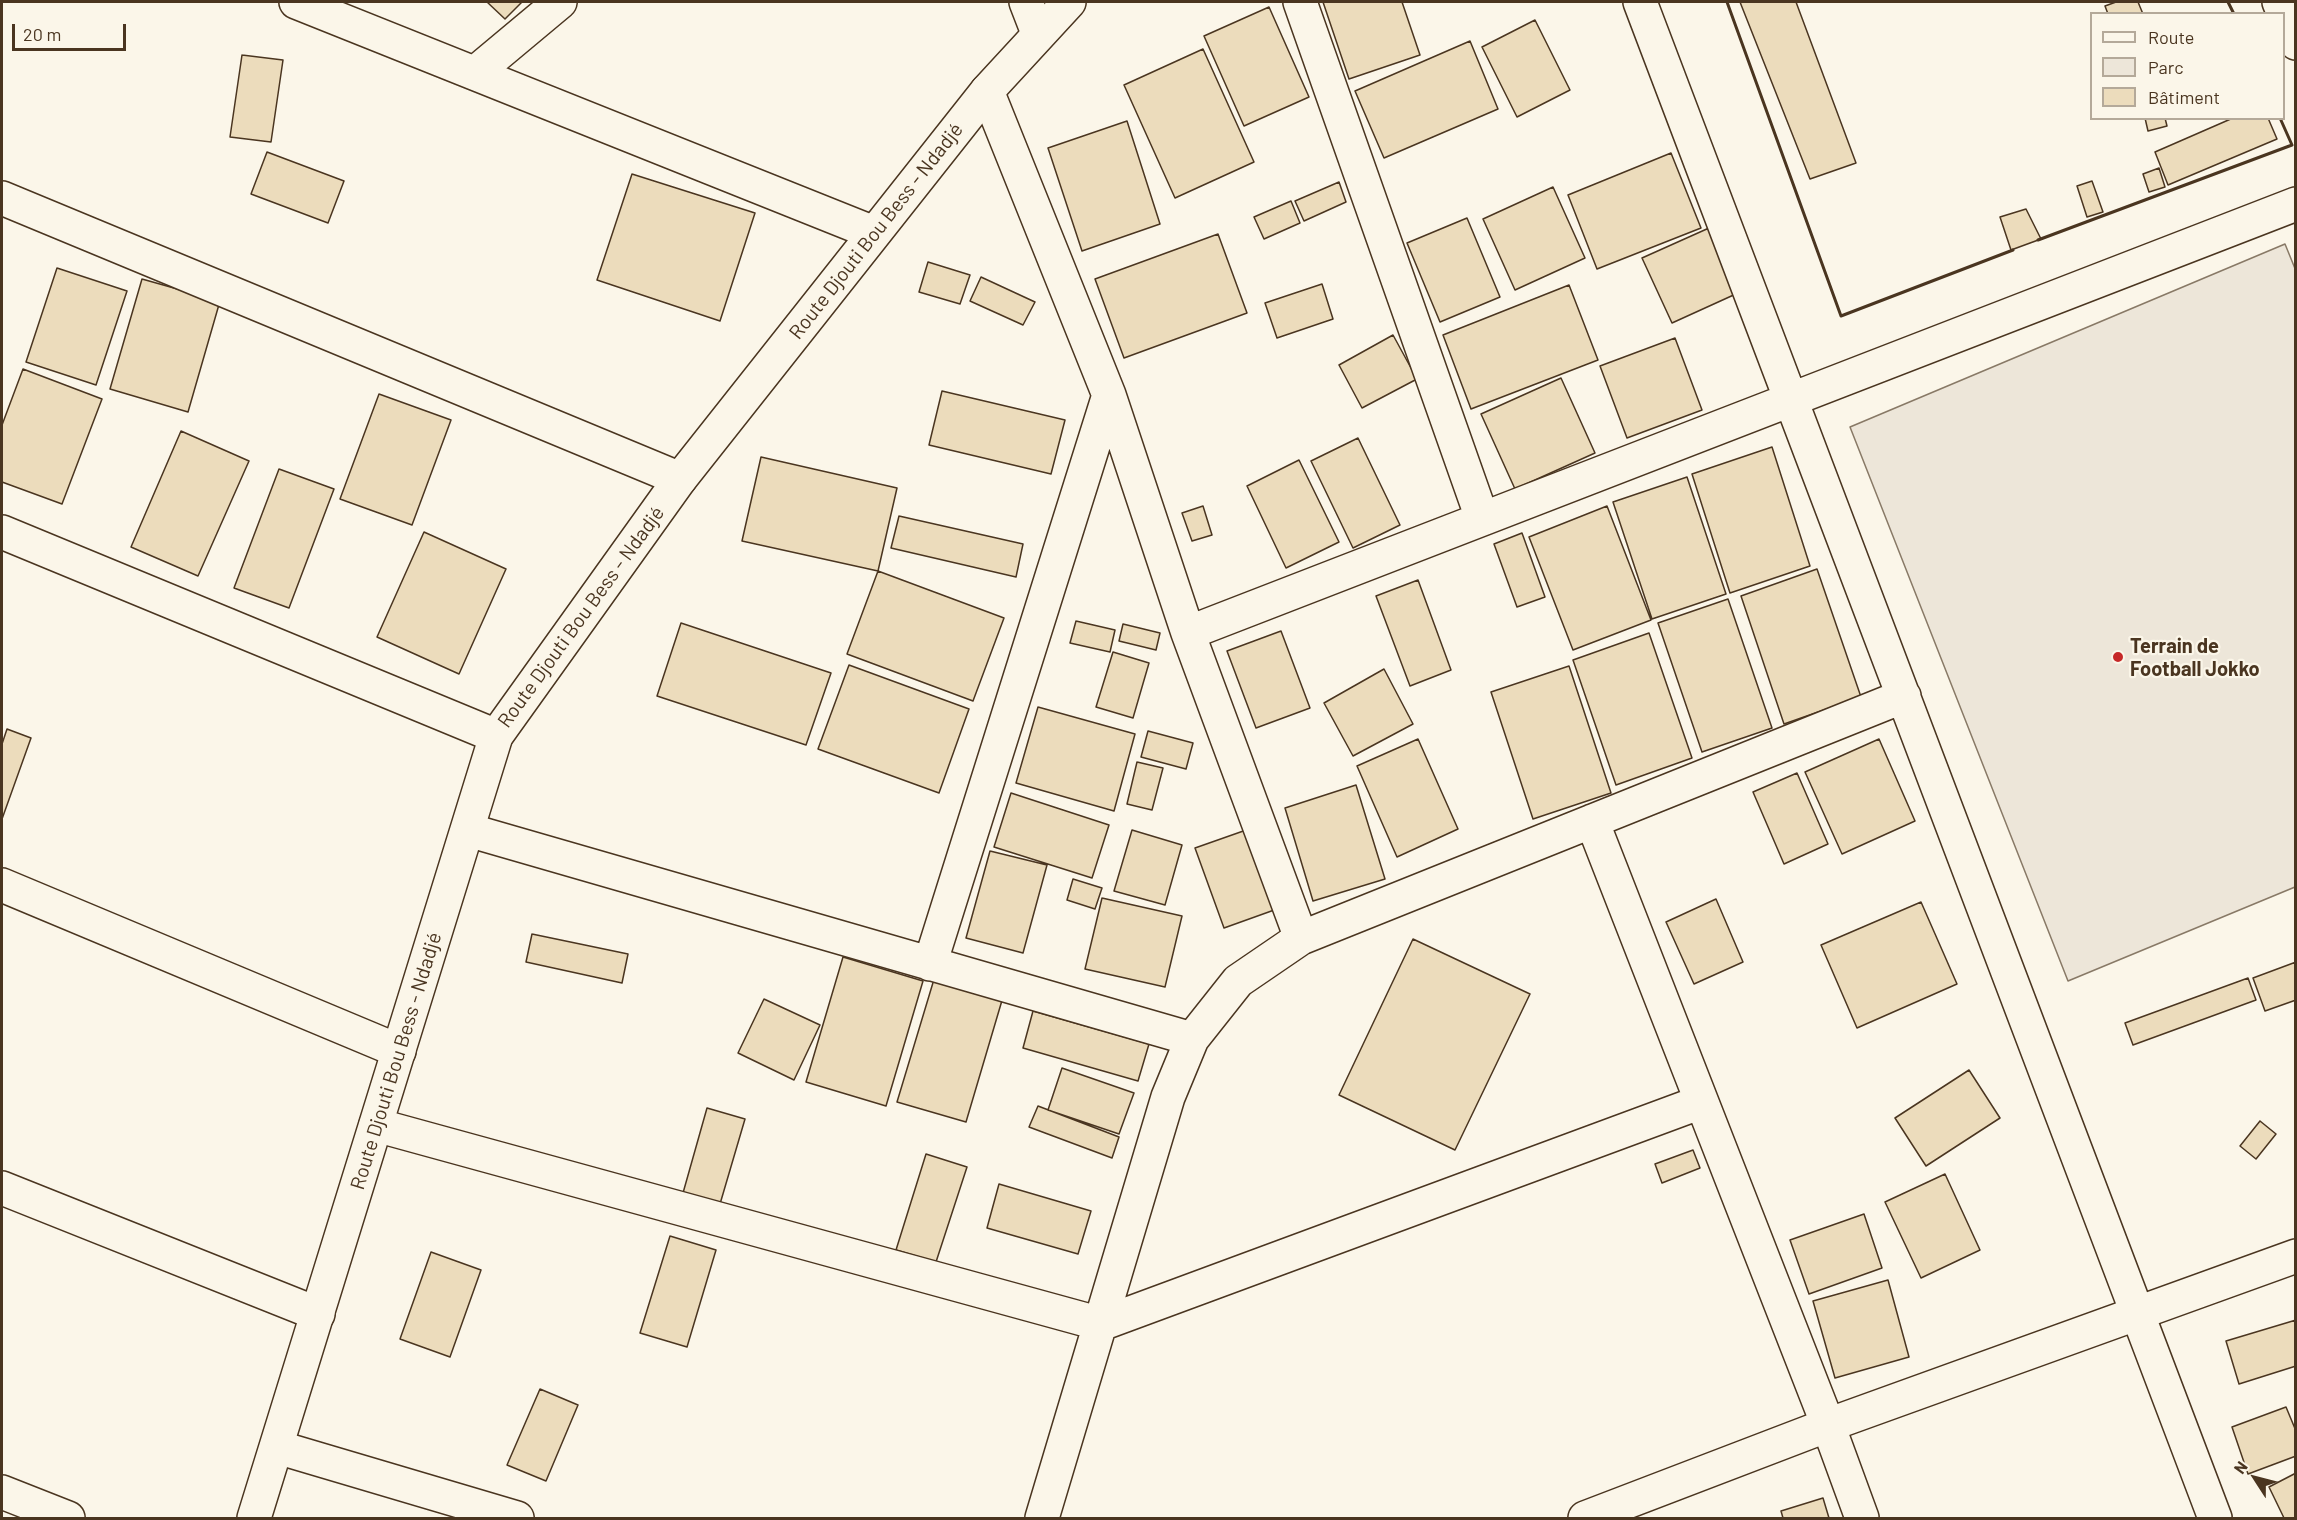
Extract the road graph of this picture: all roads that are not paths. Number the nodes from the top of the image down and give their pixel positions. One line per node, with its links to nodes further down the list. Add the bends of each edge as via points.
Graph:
1 (296, 2): 10 (street)
2 (560, 2): 10 (street)
3 (1026, 2): 8 (street)
4 (1069, 2): 8 (street, Route Djouti Bou Bess - Ndadjé)
5 (1300, 2): 18 (street)
6 (1640, 2): 16 (street)
7 (2285, 17): 9 (street)
8 (1038, 33): 11 (street, Route Djouti Bou Bess - Ndadjé)
9 (2295, 43)
10 (475, 73): 14 (street)
11 (987, 91): 14 (street, Route Djouti Bou Bess - Ndadjé); 15 (street)
12 (2, 198): 17 (street)
13 (2295, 204): 16 (street)
14 (874, 233): 17 (street, Route Djouti Bou Bess - Ndadjé)
15 (1109, 396): 20 (street); 27 (street)
16 (1792, 399): 18 (street); 21 (street)
17 (680, 479): 22 (street, Route Djouti Bou Bess - Ndadjé)
18 (1482, 518): 20 (street)
19 (2, 532): 22 (street)
20 (1188, 633): 26 (street)
21 (1904, 696): 23 (street); 34 (street)
22 (496, 736): 24 (street, Route Djouti Bou Bess - Ndadjé)
23 (1592, 821): 26 (street); 30 (street)
24 (468, 830): 27 (street); 29 (street, Route Djouti Bou Bess - Ndadjé)
25 (2, 885): 29 (street)
26 (1301, 938): 28 (street, via 1239,981)
27 (930, 964): 28 (street)
28 (1192, 1039): 36 (street, via 1168,1097)
29 (399, 1051): 31 (street, Route Djouti Bou Bess - Ndadjé)
30 (1701, 1102): 36 (street); 37 (street)
31 (376, 1125): 35 (street, Route Djouti Bou Bess - Ndadjé); 36 (street)
32 (2, 1188): 35 (street)
33 (2295, 1256): 34 (street)
34 (2137, 1313): 37 (street); 46 (street)
35 (318, 1314): 38 (street, Route Djouti Bou Bess - Ndadjé)
36 (1101, 1324): 43 (street)
37 (1828, 1425): 44 (street); 45 (street)
38 (277, 1447): 41 (street, Route Djouti Bou Bess - Ndadjé); 42 (street)
39 (2, 1492): 40 (street)
40 (68, 1518)
41 (254, 1518)
42 (517, 1518)
43 (1042, 1518)
44 (1586, 1518)
45 (1862, 1518)
46 (2215, 1518)

